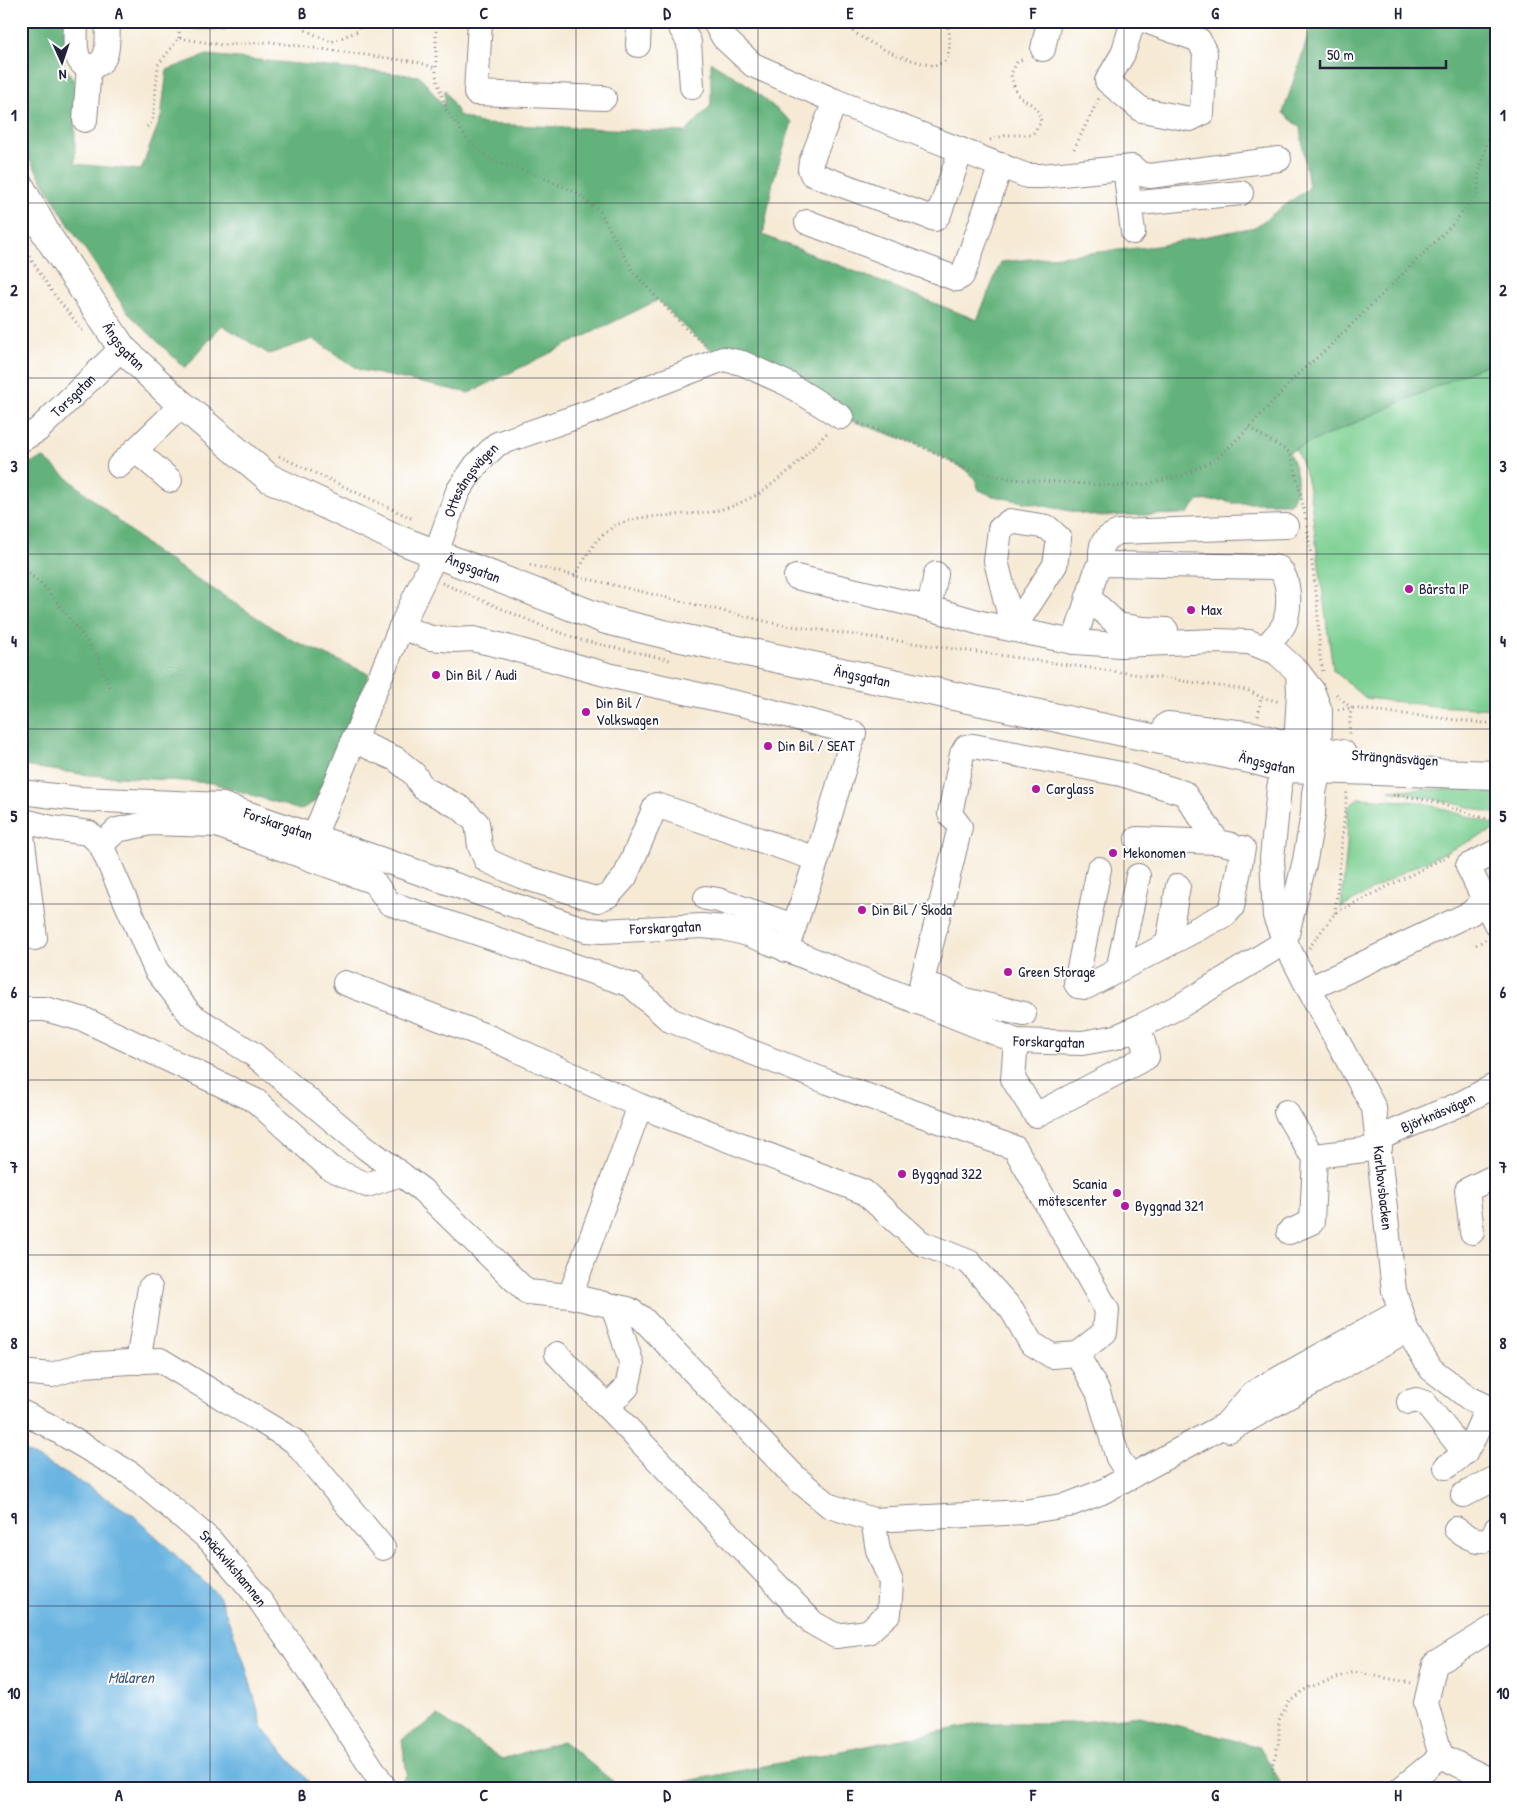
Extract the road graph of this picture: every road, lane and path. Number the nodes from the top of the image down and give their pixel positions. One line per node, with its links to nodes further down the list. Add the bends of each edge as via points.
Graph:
1 (76, 21): 21 (street, via 77,56)
2 (108, 21): 21 (street, via 106,54 99,63)
3 (180, 21): 16 (path)
4 (302, 21): 17 (path, via 305,30)
5 (362, 21): 17 (path, via 358,32)
6 (436, 21): 22 (path)
7 (480, 21): 25 (street, via 476,93)
8 (639, 21): 18 (street)
9 (677, 21): 24 (street, via 689,42)
10 (714, 21): 26 (street, via 724,38 753,65)
11 (842, 21): 12 (path, via 850,31 868,42 918,63 935,66 947,60 951,43)
12 (945, 21)
13 (1048, 21): 19 (street)
14 (1133, 21): 23 (street, via 1123,54)
15 (1146, 21): 23 (street, via 1199,40 1205,53 1202,113 1190,119 1142,110)
16 (179, 38): 20 (path, via 222,45 270,42); 29 (path, via 158,65 153,121)
17 (331, 42): 20 (path)
18 (638, 44)
19 (1043, 49): 31 (path, via 1018,62 1011,74 1019,96 1039,112 1041,122 1032,135 1006,135)
20 (331, 51): 22 (path, via 417,62)
21 (89, 66): 27 (street)
22 (436, 68): 43 (path, via 445,108 470,144 492,161 542,177 577,193 600,212 634,273 686,329)
23 (1107, 81): 30 (path)
24 (692, 87)
25 (604, 98)
26 (835, 101): 31 (street); 31 (street, via 811,162 812,174 935,218)
27 (85, 120)
28 (1496, 126): 46 (path, via 1487,143 1478,193 1452,225 1299,373)
29 (147, 127)
30 (1074, 149)
31 (961, 150): 33 (street)
32 (1279, 159): 34 (street, via 1150,176 1140,174 1132,167)
33 (1001, 165): 34 (street, via 1032,177); 39 (street, via 966,268 957,278)
34 (1125, 168): 38 (street)
35 (21, 188): 41 (main road, Ängsgatan)
36 (1241, 193): 38 (street)
37 (21, 199): 41 (main road, Ängsgatan)
38 (1129, 204): 40 (street)
39 (807, 222)
40 (1133, 232)
41 (47, 235): 42 (main road, Ängsgatan)
42 (122, 348): 44 (main road, Ängsgatan); 47 (street, Torsgatan)
43 (723, 359): 45 (street, via 742,363 788,384); 52 (street, Ottesångsvägen, via 599,410 497,444 476,465 458,491)
44 (182, 405): 49 (street, via 127,458); 52 (main road, Ängsgatan, via 269,478)
45 (842, 417): 46 (path, via 917,444 963,468 1011,479 1118,486 1146,484 1183,475 1217,458); 57 (path, via 816,447 758,494 711,512 639,518 615,525 597,540)
46 (1248, 428): 64 (path, via 1289,452 1294,464 1307,529)
47 (27, 430)
48 (274, 453): 50 (path)
49 (170, 480)
50 (408, 517)
51 (1286, 526): 54 (street, via 1118,532 1105,538 1101,545)
52 (436, 554): 61 (street, Ottesångsvägen); 71 (main road, Ängsgatan, via 606,620 672,636 1250,759)
53 (529, 565): 57 (path)
54 (1101, 565): 59 (street); 62 (street, via 1279,568 1286,580 1287,608 1284,623)
55 (21, 567): 66 (path, via 44,587 97,654)
56 (936, 574): 60 (street)
57 (574, 576): 68 (path, via 777,624 1247,690 1261,697)
58 (796, 577): 60 (street)
59 (1088, 597): 62 (street, via 1118,625); 63 (street)
60 (929, 608): 63 (street, via 981,623)
61 (401, 627): 70 (street, Ottesångsvägen); 86 (street, via 431,638 473,639 503,646 612,676 759,708 854,733)
62 (1271, 640): 63 (street, via 1120,645); 68 (street, via 1276,652 1312,690)
63 (1074, 642)
64 (1325, 679)
65 (1331, 686): 67 (path)
66 (109, 687)
67 (1351, 708): 68 (path); 69 (path); 72 (path)
68 (1310, 709): 71 (street)
69 (1496, 722)
70 (354, 740): 78 (street, Ottesångsvägen); 86 (street, via 396,759 414,774 423,788 461,808 477,823 480,846 486,860 520,876 598,900 609,895 625,877 656,805)
71 (1304, 759): 72 (main road, Strängnäsvägen); 85 (street, via 1279,788); 87 (street, via 1314,793)
72 (1348, 762): 73 (main road, Strängnäsvägen, via 1377,759); 74 (main road, Strängnäsvägen); 94 (path)
73 (1496, 763)
74 (1496, 775)
75 (21, 792): 78 (street, Forskargatan, via 79,799 222,805)
76 (21, 820): 81 (street, via 88,833)
77 (21, 827): 98 (street)
78 (314, 836): 101 (street, Forskargatan, via 586,930 724,928)
79 (1137, 840): 80 (street)
80 (1218, 842): 82 (street); 106 (street, via 1184,793 1121,774 1024,754 966,747 950,814 960,827)
81 (101, 845): 116 (street, via 156,970 191,1015 253,1054); 125 (street, via 117,830 151,823 217,826 374,882 390,903 631,985 670,1020 828,1082 1015,1148 1107,1310 1105,1332)
82 (1243, 848): 85 (street); 96 (street, via 1232,906 1226,914)
83 (1496, 852): 93 (street, via 1468,866)
84 (1452, 854): 94 (path)
85 (1272, 858): 87 (street); 99 (street, via 1275,916)
86 (817, 859): 97 (street)
87 (1305, 860): 99 (street)
88 (1099, 869): 103 (street, via 1076,983 1086,986)
89 (1138, 876): 103 (street)
90 (1178, 886): 100 (street)
91 (706, 898): 97 (street)
92 (1209, 900): 96 (street)
93 (1484, 900): 95 (street); 105 (street, via 1471,913)
94 (1335, 914): 102 (path)
95 (1496, 924)
96 (1204, 925): 100 (street)
97 (794, 926): 101 (street)
98 (35, 938)
99 (1285, 942): 102 (street, Karlhovsbacken); 109 (street, Forskargatan)
100 (1168, 943): 103 (street)
101 (786, 950): 106 (street, Forskargatan)
102 (1297, 964): 105 (street, Karlhovsbacken)
103 (1118, 970)
104 (346, 983): 112 (street, via 491,1038)
105 (1309, 990): 114 (street, Karlhovsbacken, via 1374,1108)
106 (920, 993): 108 (street, via 945,990 960,999); 110 (street, Forskargatan)
107 (21, 1009): 116 (street, via 45,1009 85,1020 256,1101 330,1168 367,1185)
108 (1024, 1014)
109 (1139, 1027): 110 (street, Forskargatan, via 1116,1037 1082,1043); 110 (street, via 1147,1057 1036,1115 1013,1079)
110 (1016, 1041)
111 (1496, 1085): 114 (street, Björknäsvägen)
112 (640, 1106): 121 (street); 125 (street, via 864,1192 921,1243 969,1262 1012,1310 1031,1343 1052,1356)
113 (1286, 1112): 115 (street)
114 (1379, 1143): 115 (street, Björknäsvägen); 123 (street, Karlhovsbacken, via 1394,1291)
115 (1315, 1156): 118 (street, via 1312,1222)
116 (401, 1174): 121 (street, via 422,1190 527,1292)
117 (1496, 1176): 119 (street, via 1467,1190)
118 (1289, 1232)
119 (1472, 1232)
120 (150, 1288): 126 (street)
121 (570, 1296): 122 (street)
122 (612, 1306): 129 (street, via 632,1364 627,1387); 138 (street, via 628,1309 642,1318 796,1478 830,1506)
123 (1404, 1321): 130 (street, Karlhovsbacken, via 1431,1369 1469,1398); 132 (street, via 1220,1435); 132 (street, via 1348,1340 1253,1393 1225,1425)
124 (557, 1354): 129 (street)
125 (1078, 1354): 135 (street, via 1098,1392 1118,1458)
126 (138, 1362): 127 (street, via 84,1366 52,1375); 141 (street, via 160,1360 294,1441)
127 (21, 1372)
128 (1409, 1402): 133 (street, via 1416,1400 1425,1404)
129 (607, 1407): 138 (street, via 813,1623 836,1636 868,1632 889,1613 891,1582 878,1550)
130 (1491, 1409): 133 (street)
131 (21, 1412): 146 (street, Snäckvikshamnen, via 131,1474 210,1540 253,1591 290,1643)
132 (1206, 1435): 135 (street)
133 (1466, 1453): 134 (street)
134 (1446, 1467)
135 (1131, 1477): 138 (street, via 1068,1505 1024,1512)
136 (1496, 1478): 137 (street)
137 (1462, 1495)
138 (873, 1520)
139 (1456, 1529): 140 (street, via 1477,1541 1487,1539)
140 (1496, 1530)
141 (383, 1548)
142 (1496, 1626): 143 (street, via 1435,1664)
143 (1430, 1686): 144 (street, via 1426,1703); 147 (path, via 1354,1672 1307,1688 1289,1700 1279,1720 1272,1766)
144 (1441, 1756): 145 (street); 148 (street)
145 (1496, 1783)
146 (385, 1788)
147 (1277, 1788)
148 (1402, 1788)

